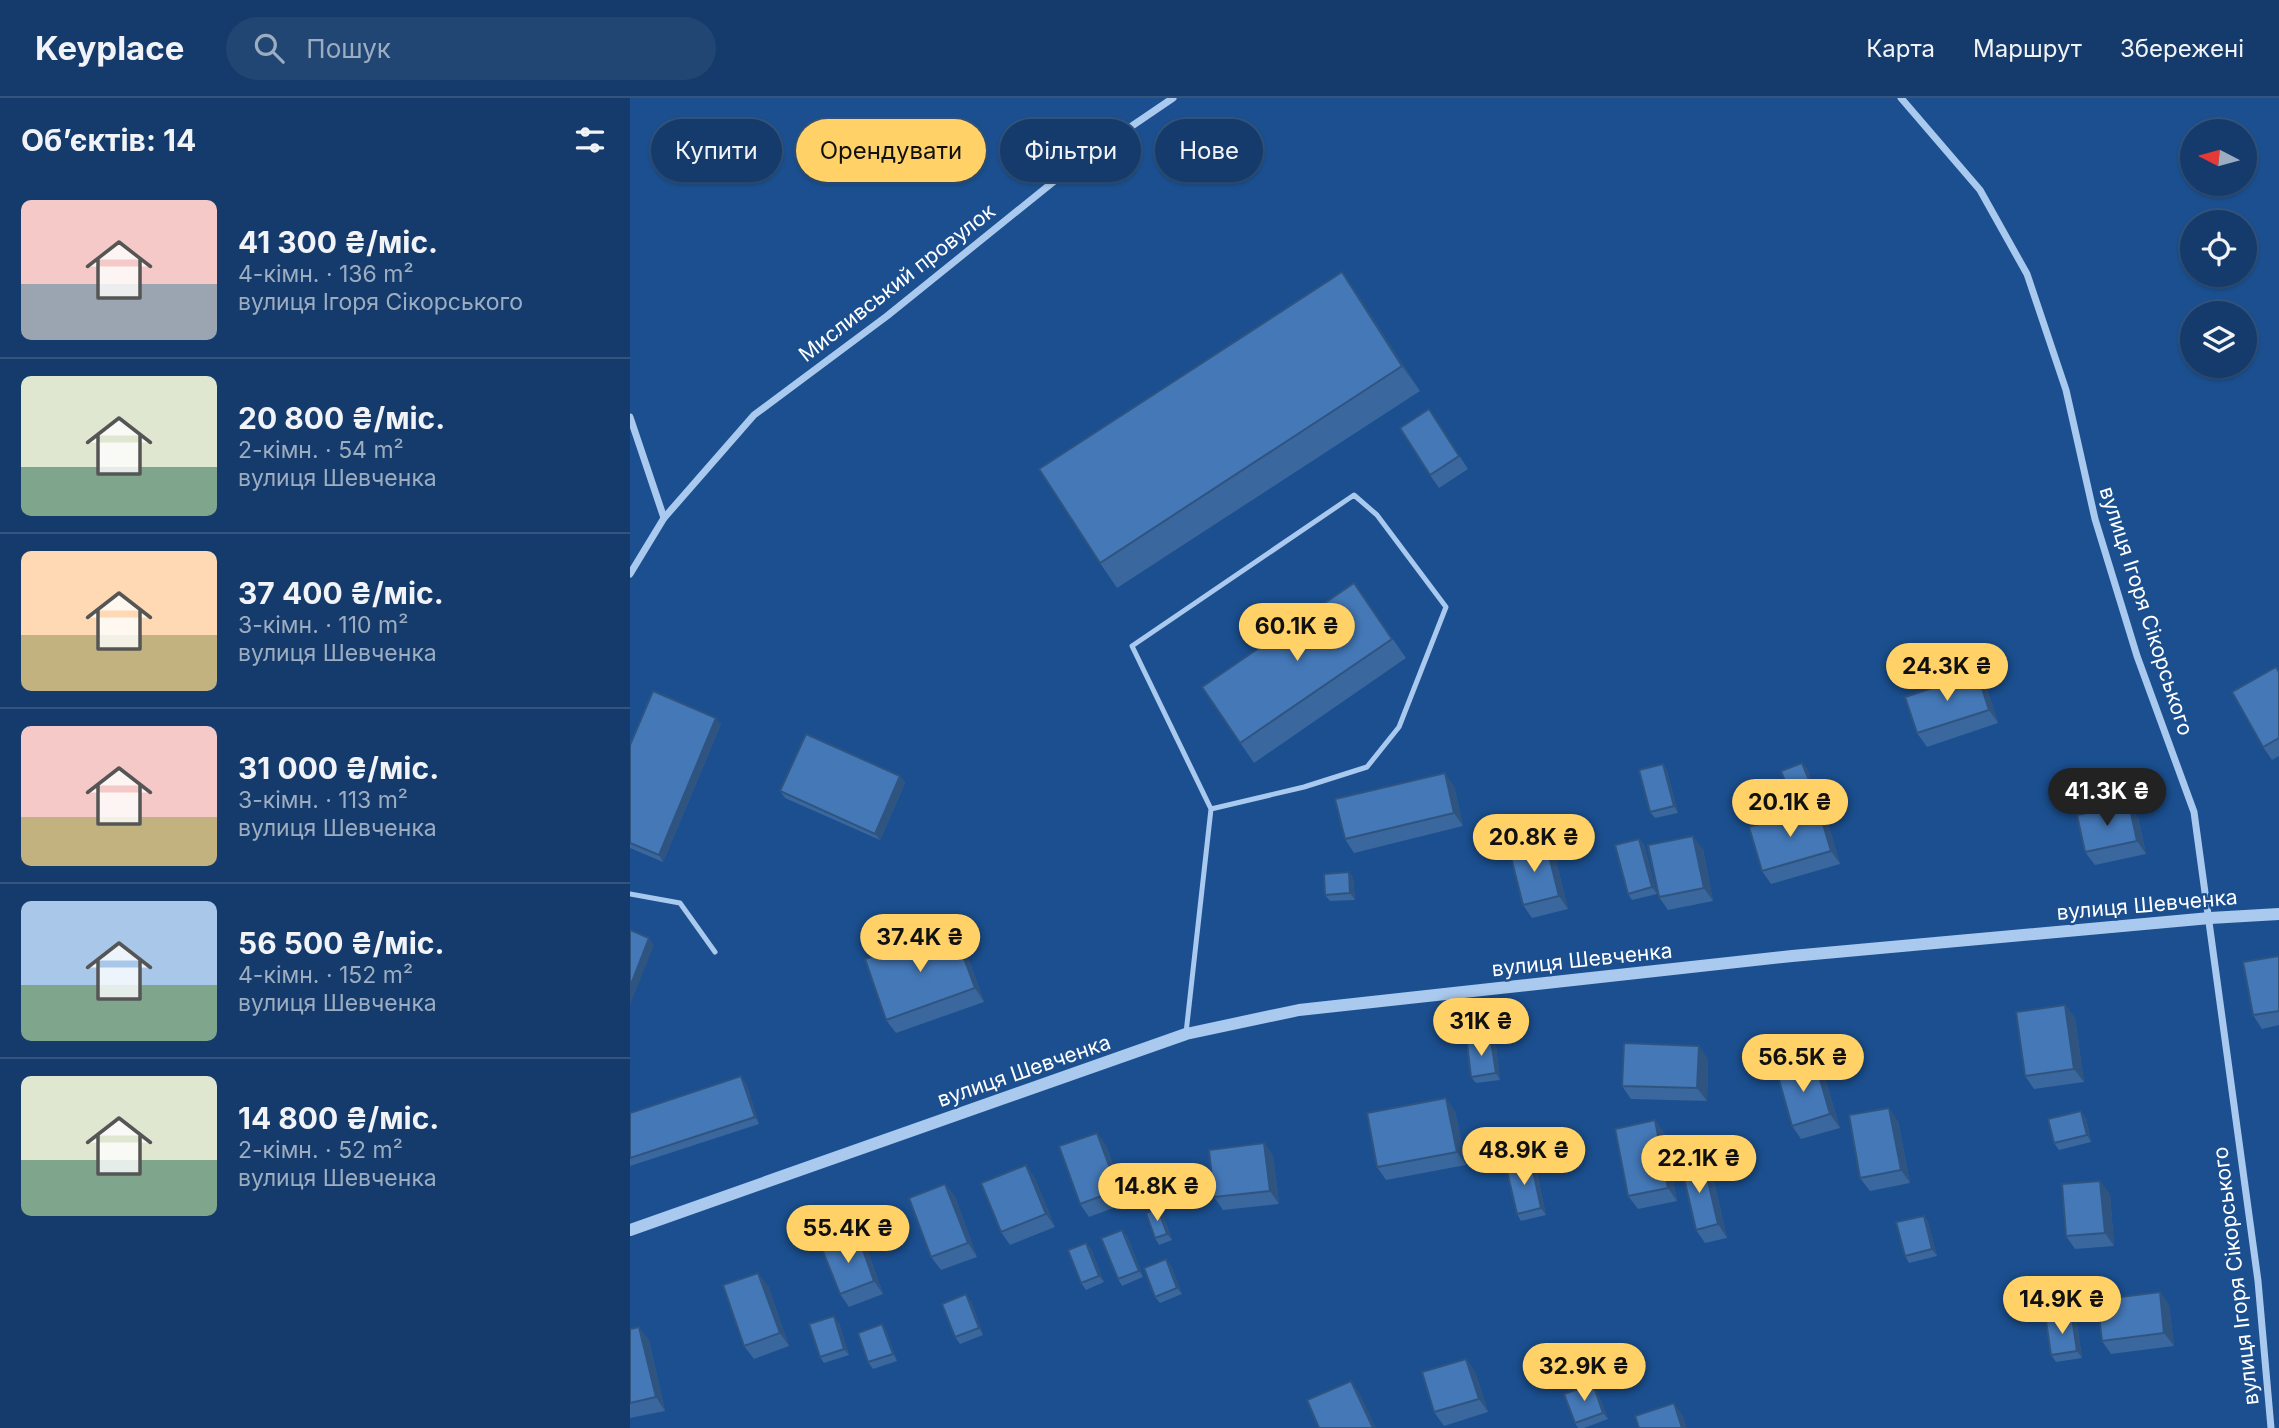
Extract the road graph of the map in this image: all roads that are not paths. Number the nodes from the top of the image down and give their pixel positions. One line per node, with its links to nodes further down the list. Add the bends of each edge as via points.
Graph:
1 (1173, 98): 4 (street, Мисливський провулок, via 1073,166 887,316 754,415)
2 (1901, 98): 9 (street, вулиця Ігоря Сікорського, via 1980,190 2027,274 2066,390 2095,519 2137,656 2194,812)
3 (630, 418): 4 (street)
4 (664, 518): 5 (street, Мисливський провулок)
5 (630, 574)
6 (1211, 809): 6 (lane, via 1367,767 1399,727 1446,607 1377,515 1354,495 1132,646); 11 (lane)
7 (630, 894): 10 (lane, via 680,903)
8 (2279, 914): 9 (street, вулиця Шевченка)
9 (2210, 918): 11 (street, вулиця Шевченка, via 1792,956 1313,1009); 13 (street, вулиця Ігоря Сікорського, via 2230,1096 2258,1281)
10 (715, 952)
11 (1186, 1034): 12 (street, вулиця Шевченка)
12 (630, 1230)
13 (2271, 1428)

